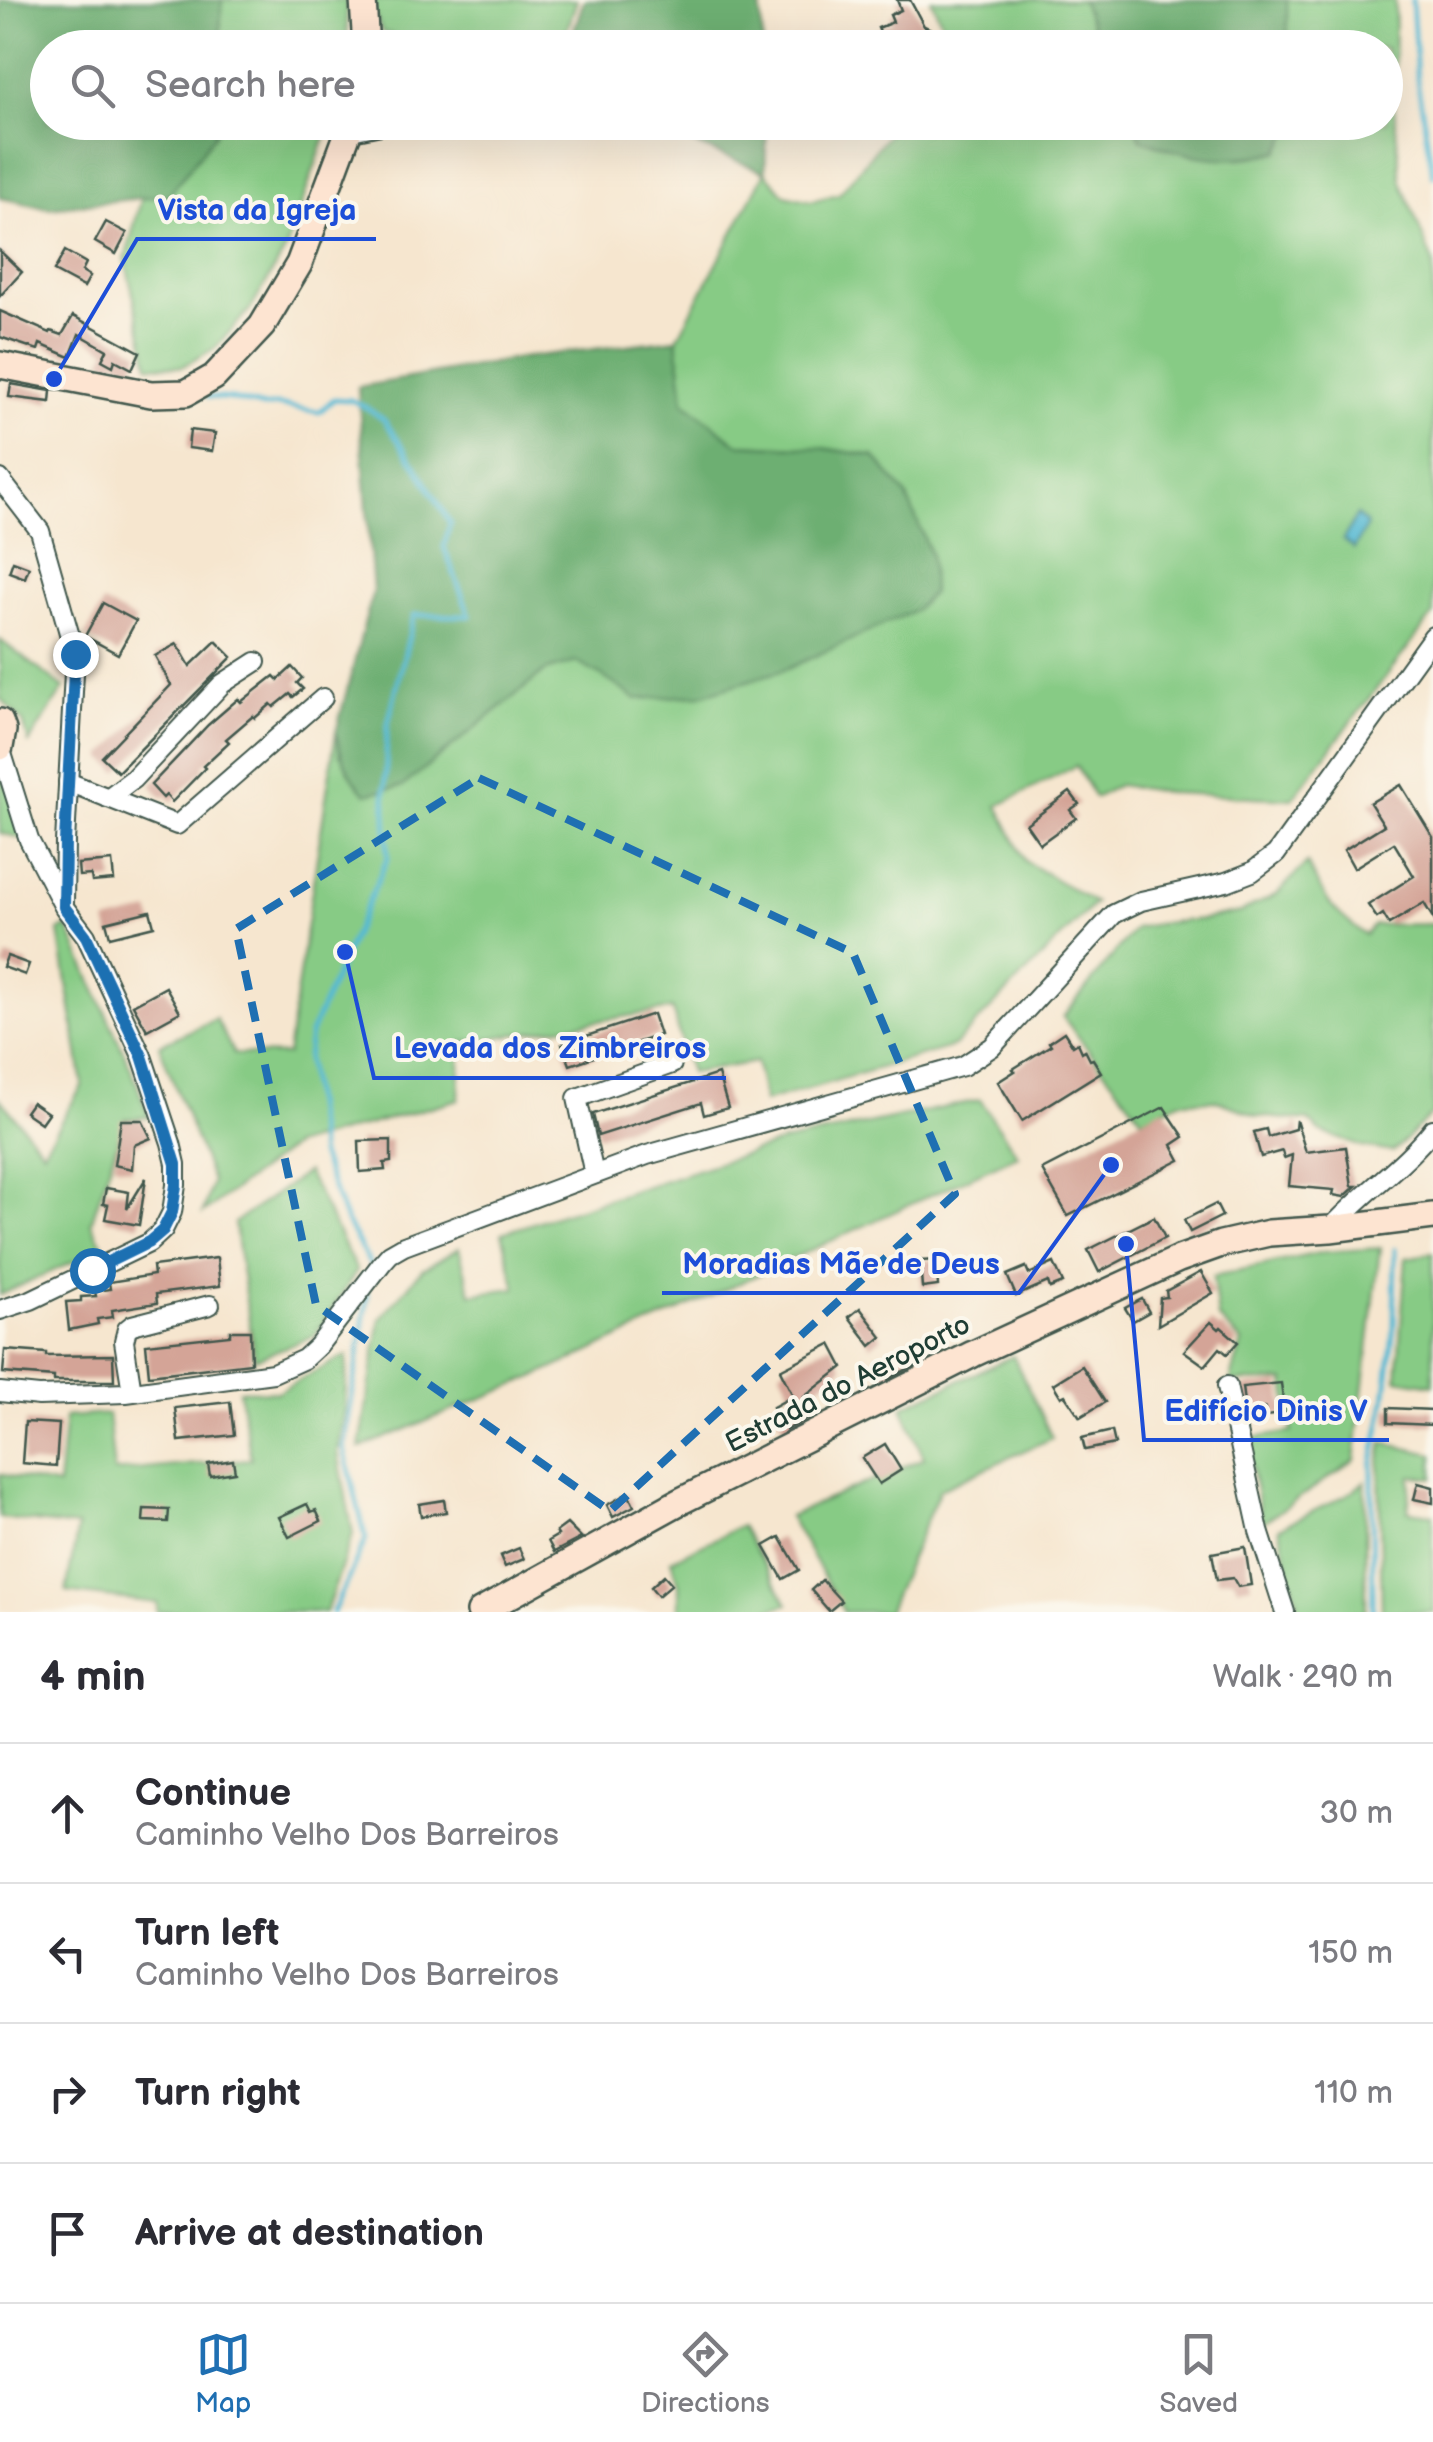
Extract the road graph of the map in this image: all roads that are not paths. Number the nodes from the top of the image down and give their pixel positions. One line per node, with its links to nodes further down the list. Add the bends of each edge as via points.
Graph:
1 (363, 0): 2 (main road)
2 (365, 30)
3 (345, 140): 4 (main road, via 299,264 262,326 214,378 186,393 151,394)
4 (0, 365)
5 (0, 478): 11 (street, via 40,530 75,654)
6 (1433, 636): 16 (street, via 1276,854 1226,882 1140,901 1114,914 992,1047 963,1066)
7 (256, 662): 12 (street, via 222,684)
8 (324, 698): 12 (street, via 177,824)
9 (0, 722): 10 (main road)
10 (0, 747): 13 (street, via 30,840)
11 (68, 782): 12 (street); 13 (street)
12 (108, 798)
13 (64, 907): 20 (street, via 86,936 142,1056 176,1164 172,1212 149,1242)
14 (672, 1064): 16 (street, via 577,1098)
15 (1433, 1129): 18 (street)
16 (594, 1174): 23 (street, via 390,1254 304,1359 272,1373)
17 (1433, 1216): 18 (main road, Estrada do Aeroporto)
18 (1330, 1229): 24 (main road, Estrada do Aeroporto, via 1269,1233 1178,1259 679,1502)
19 (210, 1305): 23 (street, via 127,1329)
20 (0, 1310)
21 (1228, 1386): 25 (street, via 1259,1530)
22 (0, 1392): 23 (street)
23 (132, 1392)
24 (480, 1612)
25 (1285, 1612)

